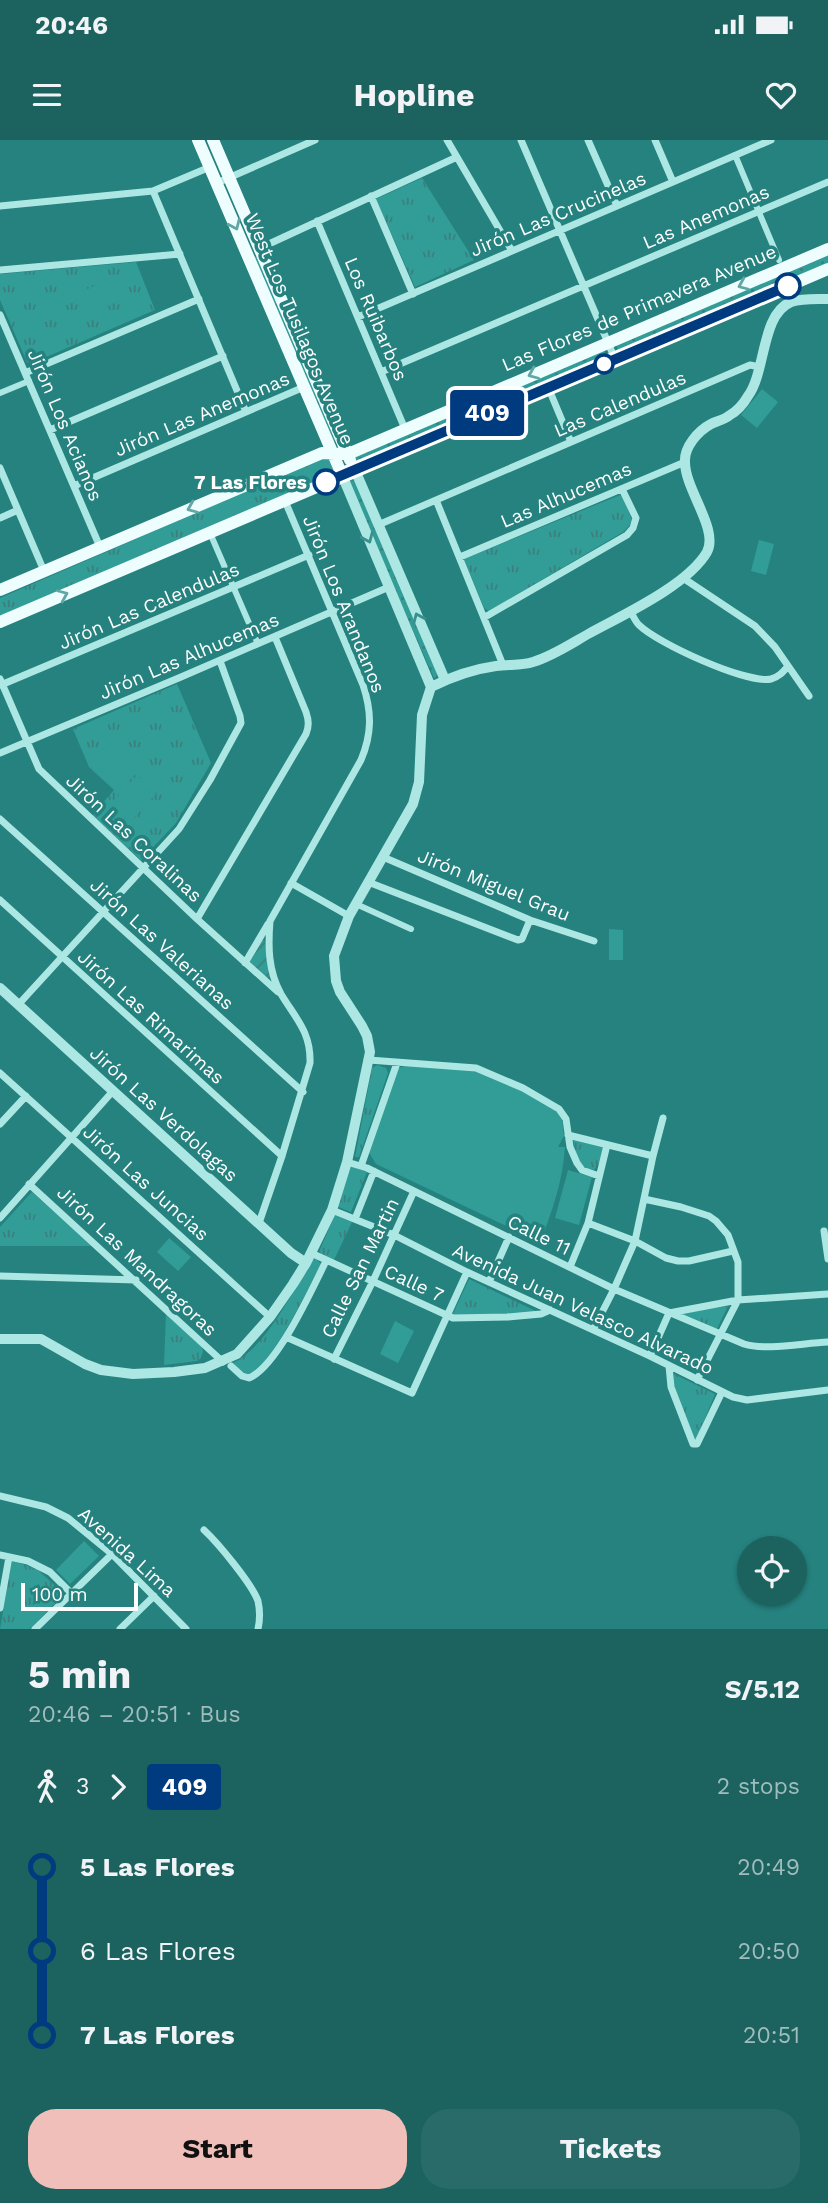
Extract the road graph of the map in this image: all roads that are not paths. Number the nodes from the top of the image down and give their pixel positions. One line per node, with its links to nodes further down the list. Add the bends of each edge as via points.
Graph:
1 (198, 140): 13 (main road, West Los Tusilagos Avenue)
2 (213, 140): 14 (main road, West Los Tusilagos Avenue)
3 (289, 140): 10 (street)
4 (315, 140): 10 (street)
5 (447, 140): 12 (street)
6 (521, 140): 23 (street)
7 (588, 140): 20 (street)
8 (655, 140): 15 (street)
9 (771, 140): 11 (street, Jirón Las Crucinelas)
10 (293, 150): 14 (street)
11 (735, 155): 15 (street, Jirón Las Crucinelas); 21 (street)
12 (457, 157): 18 (street); 26 (street)
13 (210, 167): 14 (main road, West Los Tusilagos Avenue); 17 (street)
14 (223, 181): 25 (main road, West Los Tusilagos Avenue)
15 (673, 182): 20 (street, Jirón Las Crucinelas)
16 (828, 182): 21 (street, Las Anemonas)
17 (153, 191): 19 (street); 27 (street)
18 (371, 196): 22 (street); 32 (street)
19 (0, 206)
20 (617, 206): 23 (street, Jirón Las Crucinelas)
21 (759, 212): 28 (street); 31 (street, Las Anemonas)
22 (317, 221): 25 (street); 36 (street, Los Ruibarbos)
23 (561, 229): 26 (street, Jirón Las Crucinelas); 31 (street)
24 (828, 249): 37 (main road, Las Flores de Primavera Avenue, one-way to 37)
25 (254, 251): 43 (main road, West Los Tusilagos Avenue); 51 (main road, West Los Tusilagos Avenue)
26 (512, 251): 32 (street, Jirón Las Crucinelas)
27 (180, 254): 30 (street); 33 (street)
28 (779, 260)
29 (828, 269): 39 (main road, Las Flores de Primavera Avenue)
30 (0, 270)
31 (585, 286): 37 (street); 41 (street)
32 (413, 294): 36 (street, Jirón Las Crucinelas)
33 (199, 299): 38 (street); 42 (street)
34 (828, 299): 40 (street, via 803,299 782,308 771,326)
35 (0, 315): 42 (street, Jirón Los Acianos)
36 (358, 317): 41 (street, Los Ruibarbos)
37 (608, 342): 39 (street); 47 (main road, Las Flores de Primavera Avenue, one-way to 47)
38 (223, 356): 46 (street); 48 (street)
39 (615, 359): 44 (main road, Las Flores de Primavera Avenue)
40 (760, 367): 49 (street, Las Calendulas, via 750,365); 52 (street, via 748,398 700,432)
41 (381, 372): 47 (street, Los Ruibarbos)
42 (27, 377): 45 (street); 48 (street, Jirón Los Acianos)
43 (304, 387): 46 (street, Jirón Las Anemonas); 50 (main road, West Los Tusilagos Avenue)
44 (548, 387): 49 (street); 54 (main road, Las Flores de Primavera Avenue)
45 (0, 393)
46 (246, 412): 56 (street, Jirón Las Anemonas)
47 (405, 429): 51 (main road, Las Flores de Primavera Avenue)
48 (50, 430): 56 (street, Jirón Los Acianos)
49 (571, 442): 58 (street, Las Calendulas)
50 (332, 453): 51 (main road, Las Flores de Primavera Avenue); 55 (main road, West Los Tusilagos Avenue); 64 (main road, Las Flores de Primavera Avenue, one-way to 64, via 322,453)
51 (348, 454): 54 (main road, West Los Tusilagos Avenue)
52 (685, 462): 57 (street, Las Alhucemas); 68 (street, via 710,537 703,559)
53 (0, 468): 60 (street)
54 (355, 470): 55 (main road, Las Flores de Primavera Avenue); 62 (street, West Los Tusilagos Avenue)
55 (342, 475): 59 (main road, Las Flores de Primavera Avenue); 69 (street, West Los Tusilagos Avenue, one-way to 69)
56 (74, 486): 64 (street, Jirón Los Acianos)
57 (622, 489): 66 (street, Las Alhucemas); 74 (street, via 636,518 634,528)
58 (436, 500): 62 (street, Las Calendulas); 66 (street)
59 (285, 501): 63 (main road, Las Flores de Primavera Avenue); 65 (street, Jirón Los Arandanos)
60 (18, 510): 61 (street); 67 (street)
61 (0, 518)
62 (378, 525): 81 (street, West Los Tusilagos Avenue, one-way to 62)
63 (209, 532): 70 (street); 75 (main road, Las Flores de Primavera Avenue, one-way to 63)
64 (100, 547): 67 (main road, Las Flores de Primavera Avenue)
65 (309, 555): 70 (street, Jirón Las Calendulas); 72 (street, Jirón Los Arandanos)
66 (460, 557): 74 (street)
67 (44, 571): 71 (main road, Las Flores de Primavera Avenue)
68 (683, 578): 73 (street); 80 (street, via 755,626)
69 (389, 587): 72 (street, Jirón Las Alhucemas); 83 (street, West Los Tusilagos Avenue)
70 (233, 588): 77 (street); 82 (street, Jirón Las Calendulas)
71 (0, 590)
72 (333, 611): 76 (street, Jirón Las Alhucemas); 91 (street, Jirón Los Arandanos, via 369,702 369,740)
73 (630, 611): 79 (street, via 537,662); 80 (street, via 639,625 715,667 762,680 773,679)
74 (485, 617): 79 (street)
75 (0, 622)
76 (275, 637): 77 (street, Jirón Las Alhucemas); 96 (street, via 309,720 306,734)
77 (258, 644): 78 (street, Jirón Las Alhucemas)
78 (220, 661): 85 (street, Jirón Las Alhucemas); 89 (street, via 240,716 239,728 179,829)
79 (503, 665): 81 (street)
80 (788, 666): 84 (street)
81 (444, 680): 83 (street)
82 (1, 683): 85 (street, Jirón Las Coralinas)
83 (431, 687): 88 (street, via 422,715 416,794)
84 (809, 696)
85 (27, 742): 86 (street, Jirón Las Alhucemas); 89 (street, Jirón Las Coralinas, via 39,769)
86 (0, 753)
87 (0, 819): 94 (street, Jirón Las Valerianas)
88 (383, 858): 90 (street); 97 (street, Jirón Miguel Grau)
89 (144, 866): 94 (street); 96 (street, Jirón Las Coralinas)
90 (368, 882): 93 (street); 97 (street, via 518,940)
91 (291, 883): 95 (street); 98 (street, Jirón Los Arandanos)
92 (0, 900): 101 (street, Jirón Las Rimarimas)
93 (356, 904): 95 (street); 99 (street)
94 (104, 911): 101 (street); 110 (street, Jirón Las Valerianas)
95 (349, 916): 106 (street, via 334,956 336,981 367,1036)
96 (197, 919): 102 (street, Jirón Las Coralinas)
97 (530, 920): 100 (street, Jirón Miguel Grau)
98 (270, 921): 102 (street); 104 (street, Jirón Los Arandanos, via 269,962)
99 (411, 929)
100 (594, 941)
101 (62, 958): 105 (street); 117 (street, Jirón Las Rimarimas)
102 (245, 963): 104 (street, Jirón Las Coralinas)
103 (0, 988): 105 (street, Jirón Las Verdolagas)
104 (282, 995): 110 (street, Jirón Los Arandanos, via 299,1020 310,1049)
105 (18, 1005): 109 (street, Jirón Las Verdolagas)
106 (369, 1060): 107 (street); 119 (street)
107 (397, 1063): 114 (street, via 477,1068 494,1074 559,1108); 120 (street)
108 (0, 1073): 111 (street, Jirón Las Juncias)
109 (113, 1091): 115 (street); 129 (street, Jirón Las Verdolagas)
110 (303, 1092): 117 (street, Jirón Los Arandanos)
111 (26, 1096): 113 (street); 115 (street, Jirón Las Juncias)
112 (663, 1118): 118 (street)
113 (0, 1124)
114 (568, 1135): 116 (street); 122 (street, via 582,1170)
115 (72, 1137): 123 (street); 151 (street, Jirón Las Juncias)
116 (607, 1145): 118 (street); 122 (street)
117 (282, 1156): 129 (street, Jirón Los Arandanos)
118 (653, 1156): 125 (street)
119 (347, 1162): 120 (street, Calle 11); 126 (street)
120 (361, 1166): 121 (street, Calle 11)
121 (374, 1171): 124 (street, Calle 11); 128 (street)
122 (599, 1176): 130 (street)
123 (29, 1184): 127 (street); 142 (street, Jirón Las Mandragoras)
124 (414, 1191): 132 (street, Calle San Martin); 133 (street, Calle 11)
125 (644, 1199): 134 (street); 135 (street, via 709,1216 728,1235)
126 (332, 1210): 128 (street, Avenida Juan Velasco Alvarado); 136 (street)
127 (0, 1218)
128 (355, 1219): 132 (street, Avenida Juan Velasco Alvarado)
129 (259, 1223): 136 (street, Jirón Las Verdolagas, via 291,1253)
130 (588, 1223): 134 (street); 139 (street)
131 (824, 1231): 137 (street)
132 (394, 1236): 140 (street, Avenida Juan Velasco Alvarado); 143 (street, Calle San Martin)
133 (509, 1237): 139 (street, Calle 11); 144 (street)
134 (635, 1241): 135 (street, via 678,1261); 145 (street)
135 (733, 1251): 147 (street, via 738,1262)
136 (309, 1258): 138 (street, Calle 7); 151 (street)
137 (828, 1259)
138 (326, 1261): 143 (street, Calle 7); 154 (street)
139 (570, 1267): 145 (street, Calle 11)
140 (467, 1272): 144 (street, Avenida Juan Velasco Alvarado); 150 (street)
141 (0, 1276): 142 (street)
142 (136, 1280): 159 (street, Jirón Las Mandragoras)
143 (373, 1281): 150 (street, Calle 7); 158 (street, Calle San Martin)
144 (489, 1282): 148 (street, Avenida Juan Velasco Alvarado)
145 (614, 1289): 149 (street, Calle 11); 152 (street)
146 (828, 1294): 147 (street)
147 (738, 1300): 149 (street); 153 (street)
148 (550, 1310): 150 (street, Calle 7, via 507,1317); 152 (street, Avenida Juan Velasco Alvarado)
149 (669, 1313): 153 (street, Calle 11); 157 (street)
150 (447, 1315): 158 (street, via 412,1393)
151 (270, 1317): 159 (street)
152 (593, 1330): 157 (street, Avenida Juan Velasco Alvarado)
153 (720, 1333): 156 (street, Calle 11, via 753,1347); 161 (street)
154 (286, 1337): 158 (street); 159 (street, via 255,1376 244,1378)
155 (0, 1339): 159 (street, via 41,1339 85,1364 124,1373 189,1371)
156 (828, 1342)
157 (650, 1356): 160 (street, Avenida Juan Velasco Alvarado)
158 (334, 1359)
159 (227, 1364)
160 (669, 1366): 161 (street, Avenida Juan Velasco Alvarado); 163 (street, via 671,1387 693,1444)
161 (697, 1380): 163 (street, Avenida Juan Velasco Alvarado)
162 (828, 1390): 163 (street, Avenida Juan Velasco Alvarado, via 747,1400)
163 (722, 1392)
164 (0, 1496): 166 (street, Avenida Lima, via 57,1512)
165 (204, 1530): 175 (street, via 258,1601)
166 (112, 1554): 169 (street); 170 (street, Avenida Lima)
167 (0, 1555): 168 (street)
168 (9, 1557): 169 (street, via 50,1572); 171 (street)
169 (71, 1593): 172 (street)
170 (153, 1596): 173 (street); 174 (street, Avenida Lima)
171 (0, 1608)
172 (35, 1629)
173 (120, 1629)
174 (186, 1629)
175 (258, 1629)

